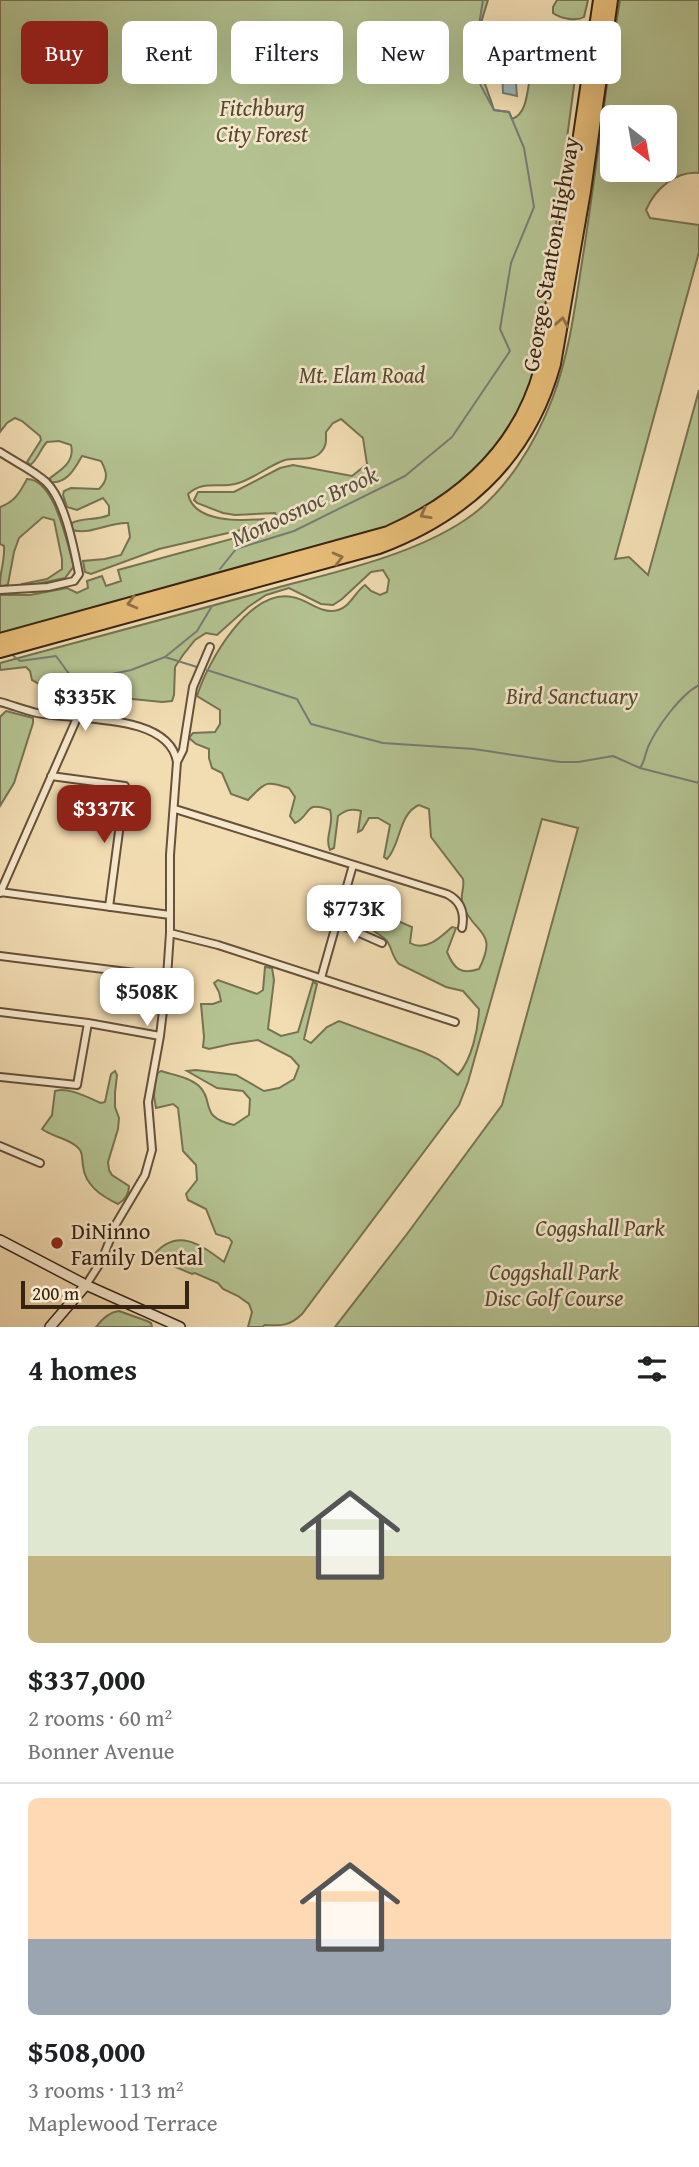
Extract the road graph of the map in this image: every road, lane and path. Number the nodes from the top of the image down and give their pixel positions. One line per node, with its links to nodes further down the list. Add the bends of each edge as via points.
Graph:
1 (600, 0): 5 (highway, George Stanton Highway, one-way to 5, via 543,363 520,419 482,471 446,502 388,533)
2 (611, 0): 7 (highway, George Stanton Highway, one-way to 2, via 379,547 451,512 498,469 535,417 554,364)
3 (0, 452): 4 (street, via 53,491 79,574 74,581 48,587)
4 (0, 590)
5 (0, 640)
6 (210, 647): 10 (street, via 193,687)
7 (0, 651)
8 (0, 702): 9 (street)
9 (77, 718): 10 (street, via 146,728 167,742); 11 (street)
10 (177, 762): 12 (street)
11 (51, 776): 14 (street); 15 (street, via 125,786)
12 (175, 809): 13 (street); 16 (street)
13 (353, 865): 17 (street); 18 (street, via 453,897 462,909)
14 (0, 893): 15 (street)
15 (109, 907): 16 (street)
16 (170, 915): 19 (street)
17 (337, 923): 20 (street); 23 (street)
18 (462, 928)
19 (170, 933): 22 (street); 23 (street)
20 (382, 943)
21 (0, 956): 22 (street)
22 (167, 977): 27 (street)
23 (321, 978): 25 (street)
24 (0, 1012): 26 (street)
25 (455, 1022)
26 (88, 1023): 27 (street); 28 (street, via 77,1085)
27 (160, 1036): 32 (street, via 148,1102 149,1164)
28 (0, 1077)
29 (0, 1146): 30 (street)
30 (40, 1163)
31 (1, 1244): 32 (main road)
32 (86, 1285): 33 (main road); 34 (main road)
33 (50, 1327)
34 (180, 1327)

